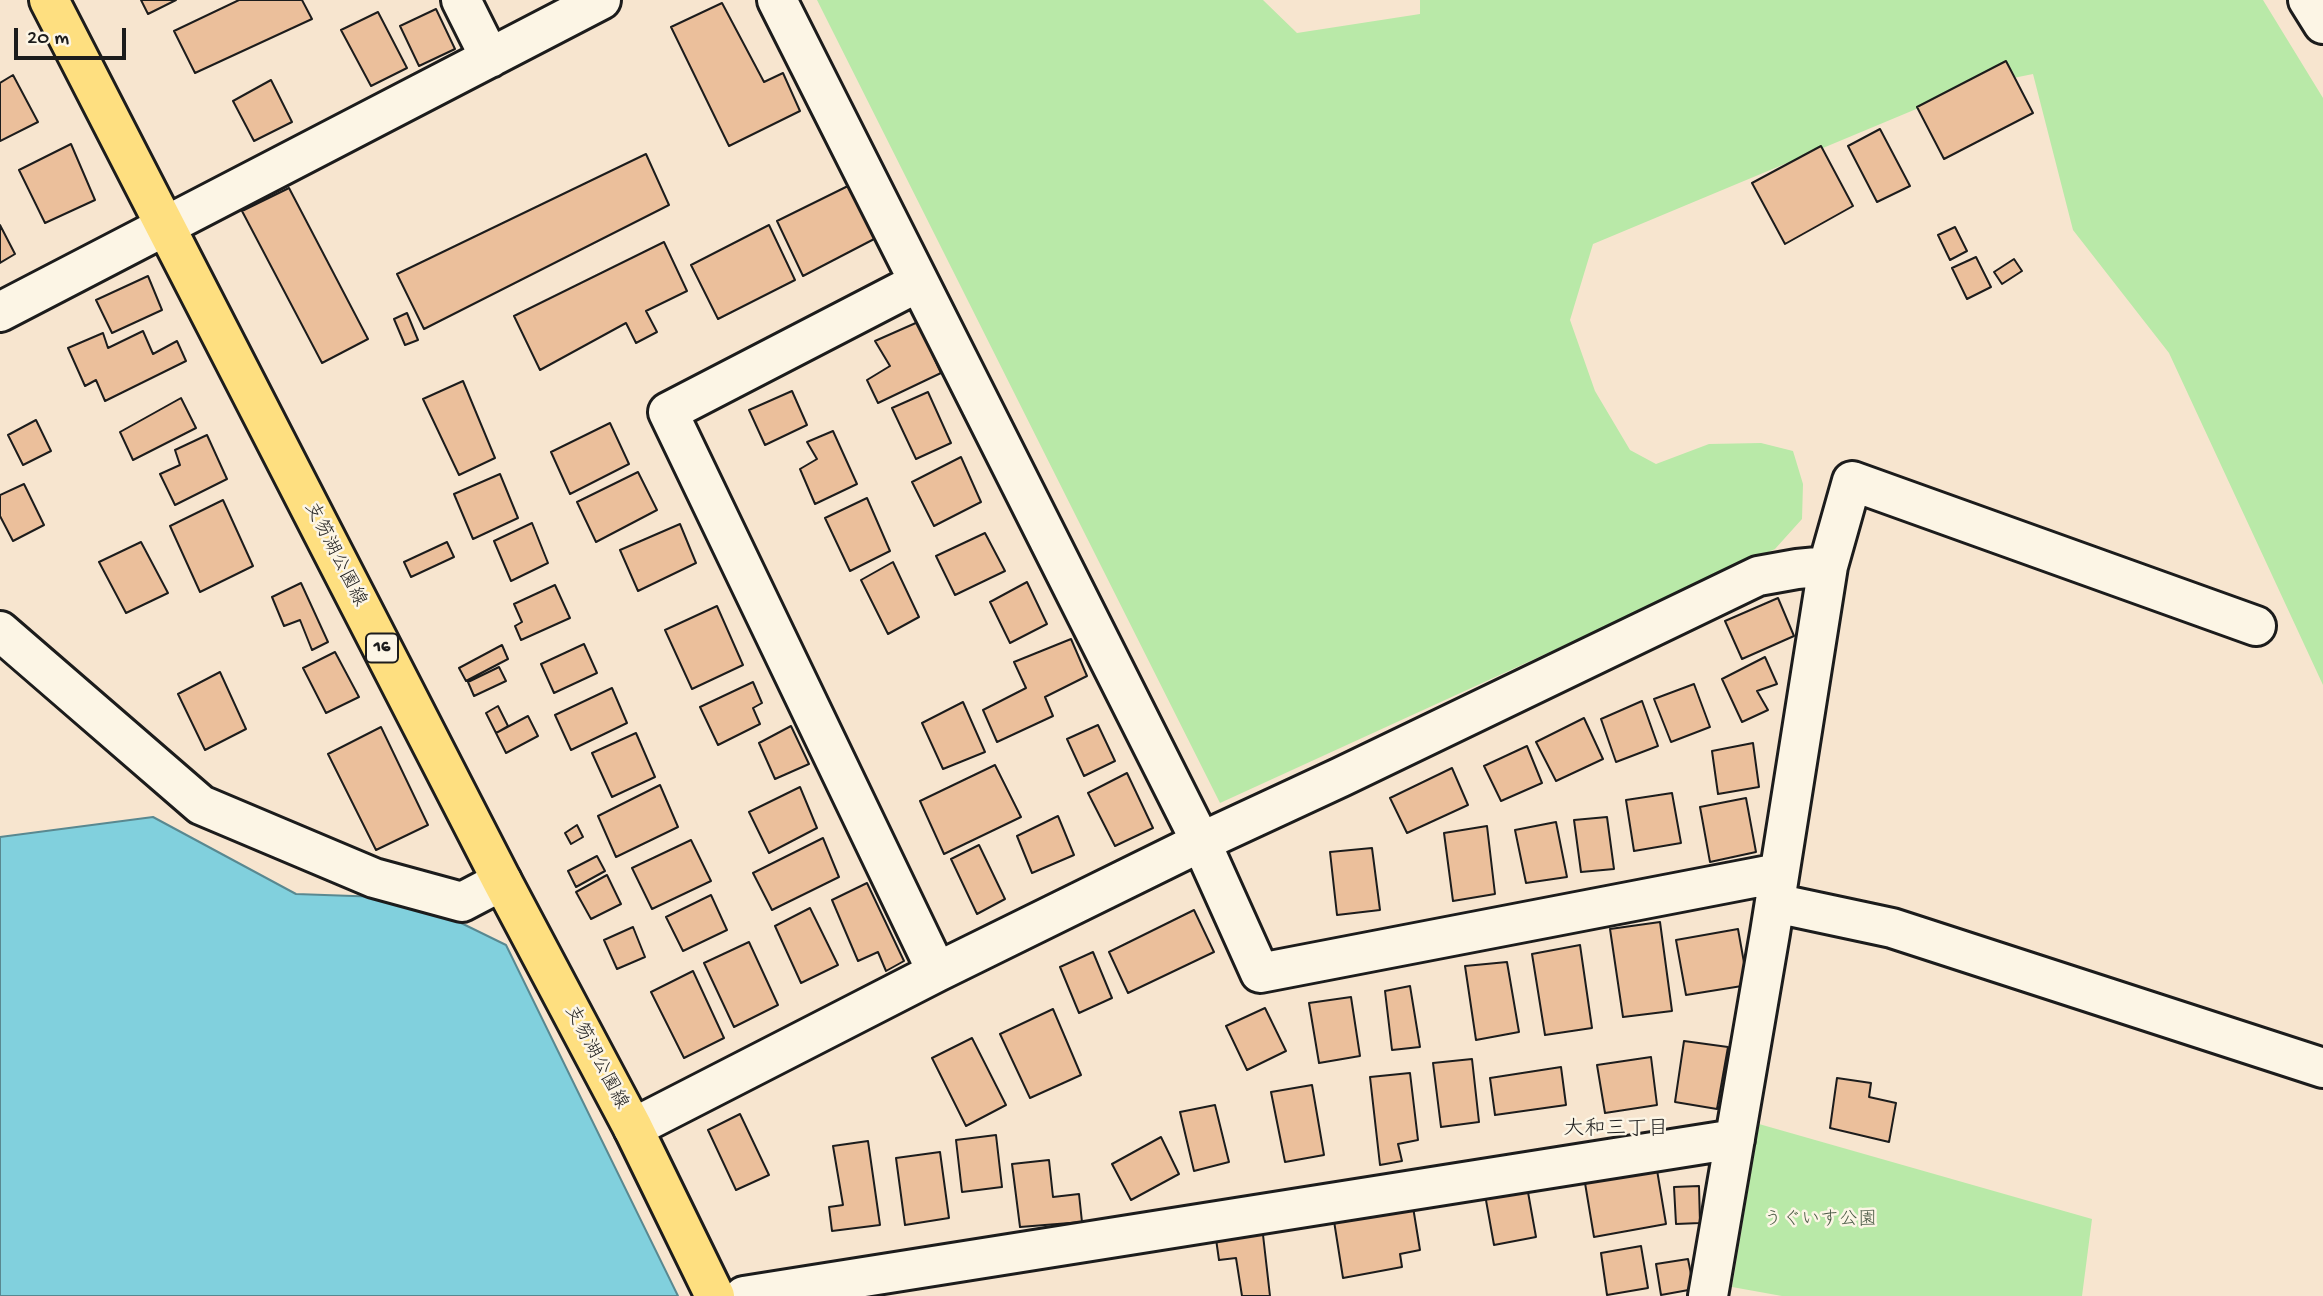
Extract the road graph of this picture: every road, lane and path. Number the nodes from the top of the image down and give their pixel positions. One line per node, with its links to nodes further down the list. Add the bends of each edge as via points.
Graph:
1 (49, 0): 8 (main road, 支笏湖公園線 / 16)
2 (461, 0): 7 (street)
3 (601, 0): 7 (street)
4 (777, 0): 9 (street)
5 (2308, 0): 6 (street)
6 (2323, 24)
7 (490, 58): 8 (street)
8 (165, 228): 10 (street); 15 (main road, 支笏湖公園線 / 16)
9 (919, 282): 14 (street); 17 (street, via 668,412)
10 (0, 312)
11 (1828, 566): 12 (street, via 1852,481); 14 (street, via 1758,576); 16 (street)
12 (2256, 625)
13 (0, 631): 15 (street, via 201,805 374,878 462,902)
14 (1201, 842): 16 (street, via 1260,974); 17 (street)
15 (502, 881): 19 (main road, 支笏湖公園線 / 16)
16 (1777, 888): 18 (street); 20 (street)
17 (937, 972): 19 (street)
18 (2323, 1068)
19 (633, 1128): 21 (main road, 支笏湖公園線 / 16)
20 (1735, 1139): 22 (street); 23 (street)
21 (715, 1296)
22 (744, 1296)
23 (1708, 1296)

